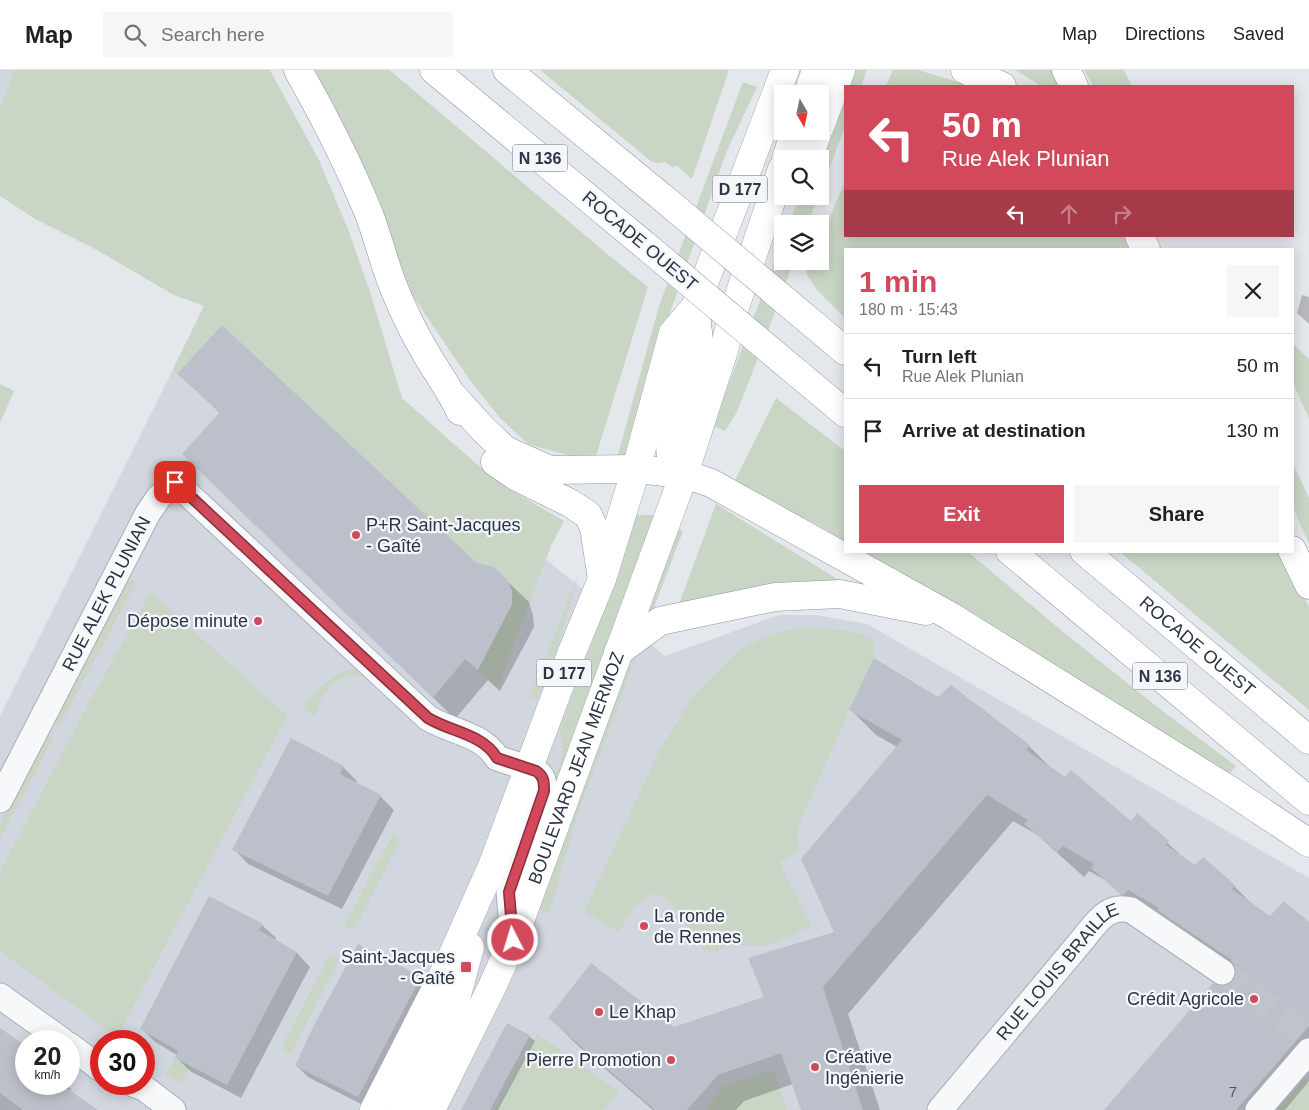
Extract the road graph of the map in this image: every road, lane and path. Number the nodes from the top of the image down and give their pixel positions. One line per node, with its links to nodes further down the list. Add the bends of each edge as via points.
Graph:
1 (298, 70): 18 (main road, via 368,213 395,292 409,322)
2 (434, 70): 19 (main road, ROCADE OUEST / N 136, bridge)
3 (507, 70): 16 (main road, N 136, bridge)
4 (784, 70): 15 (main road, D 177)
5 (841, 70): 10 (main road)
6 (965, 70): 8 (main road)
7 (1066, 70): 9 (main road)
8 (1000, 85)
9 (1074, 85)
10 (829, 103)
11 (774, 192): 17 (main road, via 734,310)
12 (789, 205): 17 (main road, D 177)
13 (1139, 237): 14 (main road)
14 (1145, 248)
15 (695, 307): 20 (main road, D 177, via 673,333); 21 (main road, via 699,341 669,449 676,468)
16 (844, 349)
17 (724, 350): 21 (main road, D 177)
18 (452, 395): 20 (main road, via 505,450 550,470); 25 (main road, via 485,454 517,477 570,503 588,516 594,528)
19 (844, 412)
20 (636, 469): 21 (main road); 25 (main road, D 177)
21 (684, 474): 27 (main road, via 711,483); 28 (main road, BOULEVARD JEAN MERMOZ)
22 (1012, 553): 32 (main road, N 136)
23 (1086, 553): 29 (main road, ROCADE OUEST / N 136)
24 (1293, 553): 26 (main road)
25 (602, 579): 30 (main road, D 177)
26 (1309, 586)
27 (950, 616): 28 (main road, via 840,594 775,597 660,621); 33 (main road)
28 (618, 652): 35 (main road, BOULEVARD JEAN MERMOZ)
29 (1309, 740)
30 (528, 768): 31 (street, RUE ALEK PLUNIAN, via 497,758 485,743 428,718 175,482 148,513); 34 (main road, D 177); 35 (street, via 541,774 544,791 509,892)
31 (0, 800)
32 (1309, 801)
33 (1309, 843)
34 (493, 864): 42 (main road, D 177, via 450,962); 43 (main road, D 177, via 453,1009)
35 (513, 940): 44 (main road, BOULEVARD JEAN MERMOZ)
36 (1222, 972): 45 (street, RUE LOUIS BRAILLE, via 1131,910 1114,909 1106,913 1083,939)
37 (0, 996): 38 (street)
38 (48, 1030)
39 (1307, 1040): 46 (street)
40 (153, 1095): 41 (street)
41 (173, 1110)
42 (374, 1110)
43 (404, 1110)
44 (431, 1110)
45 (940, 1110)
46 (1258, 1110)

